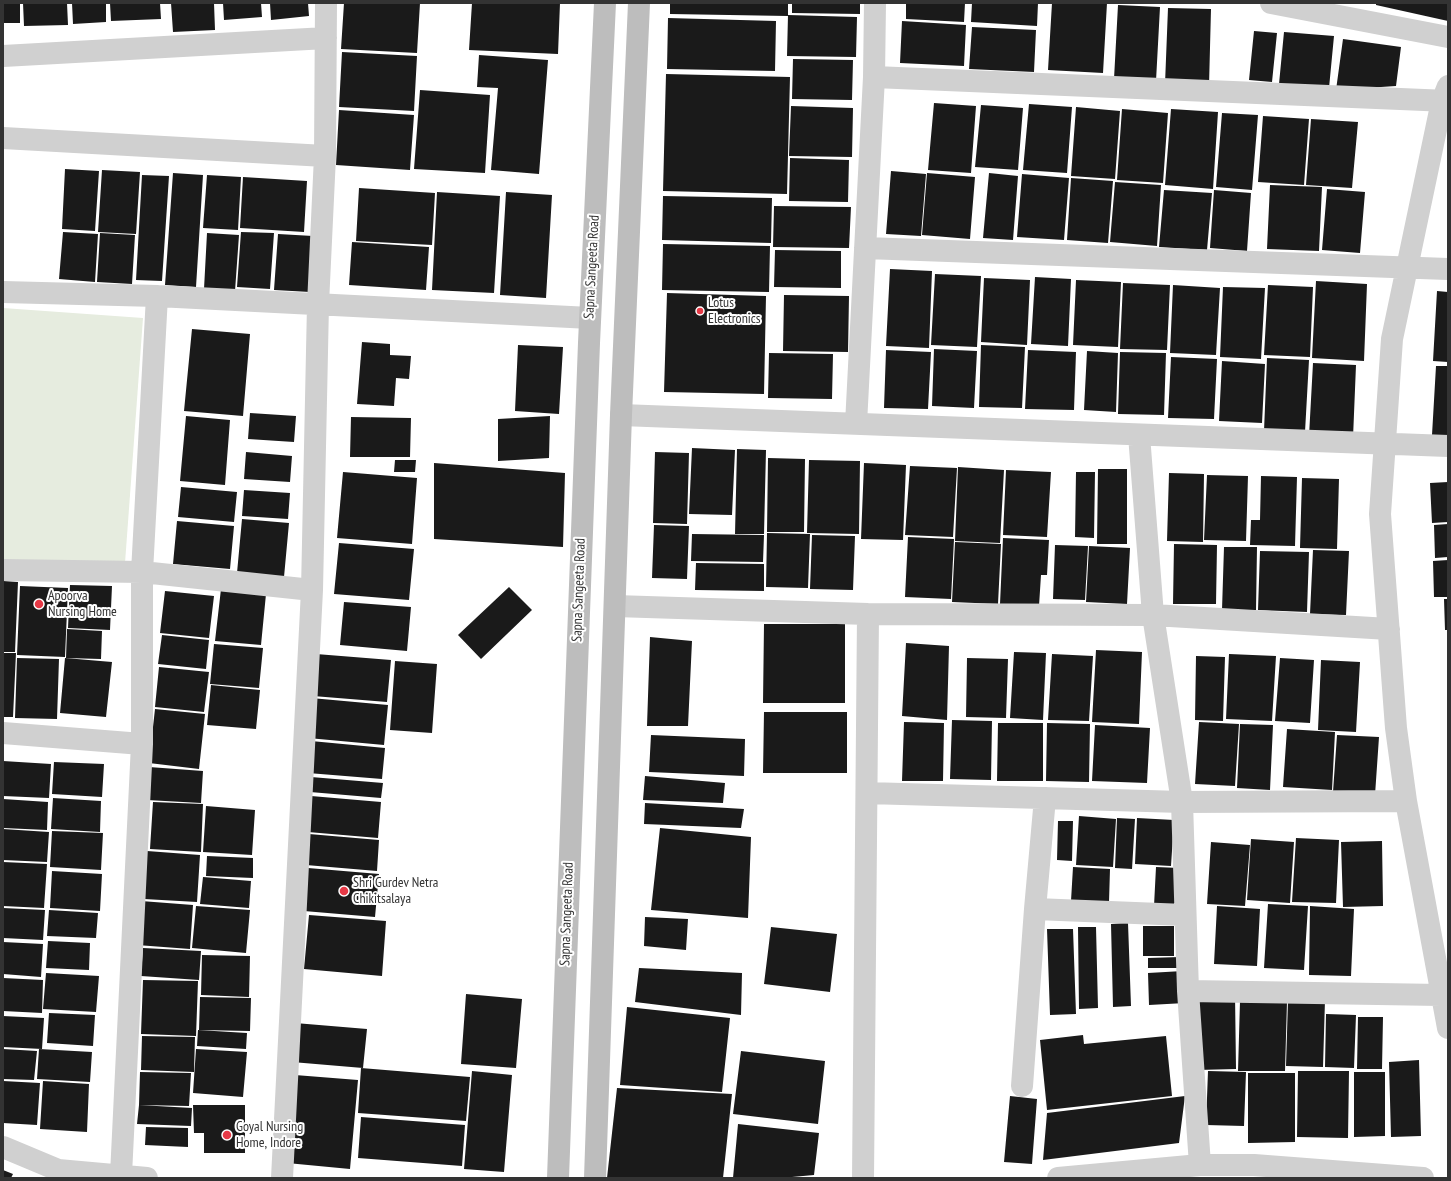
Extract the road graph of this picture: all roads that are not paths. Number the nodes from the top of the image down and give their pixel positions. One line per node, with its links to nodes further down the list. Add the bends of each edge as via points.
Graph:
1 (326, 3): 7 (street)
2 (606, 3): 19 (main road, Sapna Sangeeta Road)
3 (639, 3): 20 (main road)
4 (875, 3): 9 (street)
5 (1272, 3): 6 (street)
6 (1448, 37)
7 (326, 38): 8 (street); 12 (street)
8 (3, 56)
9 (874, 77): 10 (street); 13 (street)
10 (1446, 96): 14 (street)
11 (3, 138): 12 (street)
12 (325, 156): 18 (street)
13 (865, 248): 14 (street); 21 (street)
14 (1406, 268): 15 (street); 23 (street, via 1392,339)
15 (1448, 270)
16 (3, 292): 17 (street)
17 (157, 296): 18 (street); 26 (street)
18 (318, 304): 19 (street); 27 (street)
19 (590, 318): 49 (main road, Sapna Sangeeta Road)
20 (621, 415): 21 (street); 28 (main road)
21 (856, 424): 22 (street)
22 (1139, 435): 23 (street); 30 (street)
23 (1384, 445): 24 (street); 31 (street, via 1380,514)
24 (1448, 446)
25 (3, 570): 26 (street)
26 (142, 572): 27 (street); 33 (street)
27 (312, 590): 48 (street)
28 (615, 606): 29 (street); 50 (main road)
29 (868, 614): 30 (street); 34 (street)
30 (1153, 615): 31 (street); 37 (street)
31 (1389, 629): 36 (street, via 1396,728)
32 (3, 733): 33 (street)
33 (142, 744): 46 (street)
34 (868, 793): 35 (street); 51 (street)
35 (1045, 798): 37 (street); 38 (street)
36 (1406, 801): 37 (street); 41 (street)
37 (1182, 802): 39 (street)
38 (1035, 909): 39 (street); 43 (street)
39 (1185, 915): 40 (street)
40 (1188, 990): 41 (street); 45 (street)
41 (1441, 995): 42 (street)
42 (1448, 1028)
43 (1022, 1086)
44 (3, 1147): 46 (street, via 58,1170)
45 (1200, 1165): 52 (street); 53 (street, via 1254,1165)
46 (122, 1175): 47 (street)
47 (147, 1178)
48 (282, 1178)
49 (558, 1178)
50 (595, 1178)
51 (863, 1178)
52 (1058, 1178)
53 (1423, 1178)

